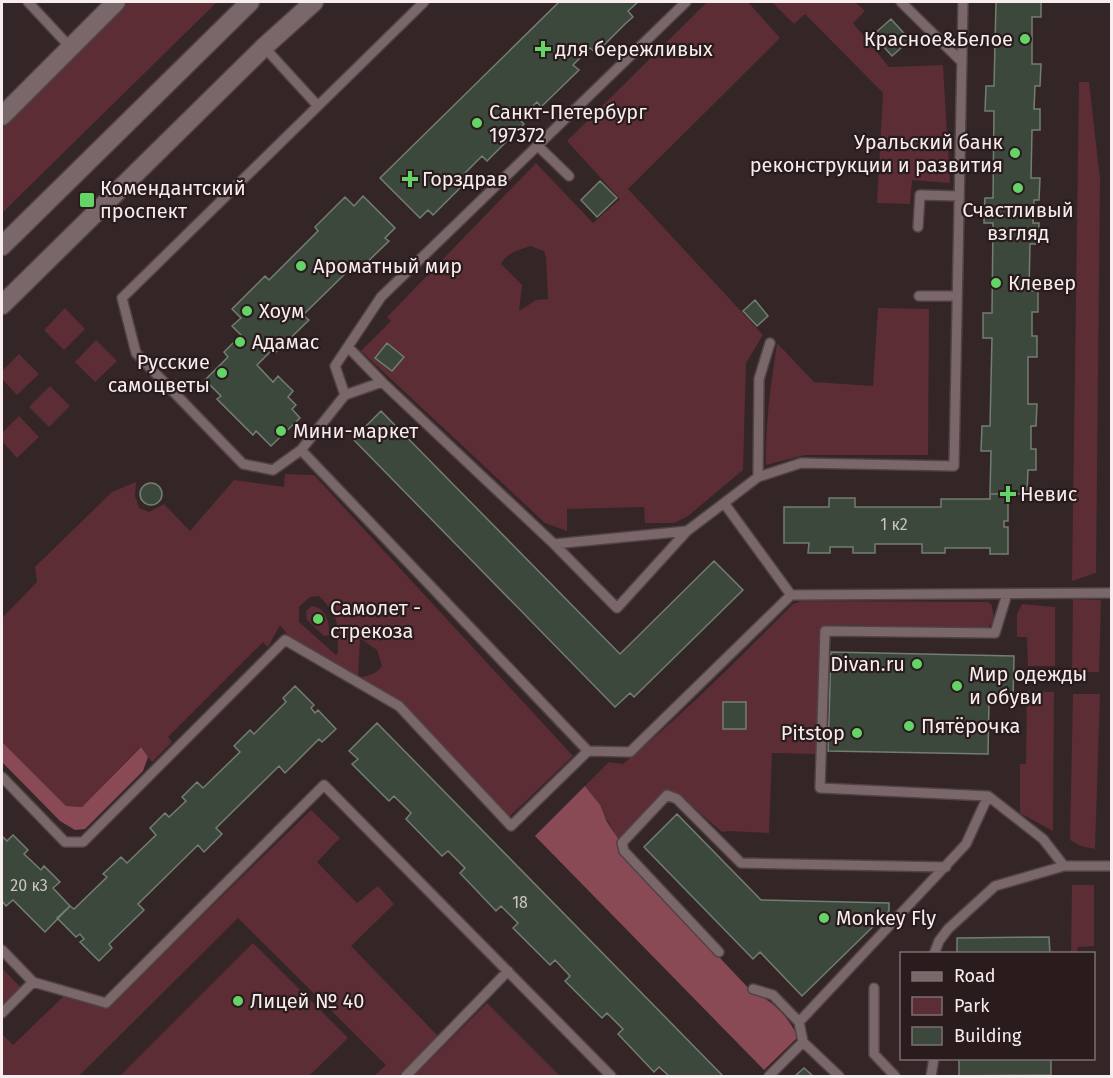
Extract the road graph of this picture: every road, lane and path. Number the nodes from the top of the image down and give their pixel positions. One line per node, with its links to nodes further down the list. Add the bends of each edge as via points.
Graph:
1 (28, 2): 9 (lane)
2 (116, 2): 9 (main road)
3 (249, 2): 18 (main road)
4 (314, 2): 10 (main road)
5 (424, 2): 12 (lane)
6 (686, 2): 14 (lane)
7 (901, 2): 11 (lane)
8 (963, 2): 11 (lane)
9 (70, 47): 13 (main road)
10 (264, 47): 12 (lane); 21 (main road)
11 (962, 62): 16 (lane)
12 (317, 105): 26 (lane, via 122,298 136,353 243,464 273,470)
13 (2, 116)
14 (538, 146): 15 (lane); 23 (lane, via 381,297)
15 (569, 176)
16 (959, 196): 17 (lane, via 920,195); 20 (lane)
17 (918, 227)
18 (2, 246)
19 (919, 296): 20 (lane)
20 (957, 296): 27 (lane, via 954,466 801,463)
21 (2, 305)
22 (770, 343): 27 (lane, via 759,380)
23 (348, 347): 24 (lane); 25 (lane, via 335,366)
24 (382, 382): 25 (lane); 30 (lane)
25 (345, 395): 26 (lane)
26 (301, 450): 34 (lane)
27 (758, 477): 28 (lane)
28 (724, 503): 29 (lane); 33 (lane)
29 (687, 531): 30 (lane); 30 (lane, via 617,608)
30 (554, 544)
31 (1112, 593): 32 (lane)
32 (1007, 594): 33 (lane); 36 (lane, via 995,633 825,632 820,788)
33 (791, 595): 34 (lane, via 630,752)
34 (588, 751): 35 (lane, via 511,826 399,706 285,640 83,842 65,842)
35 (2, 777)
36 (988, 796): 37 (lane, via 1043,839); 39 (lane, via 966,844)
37 (1064, 866): 38 (lane); 42 (lane, via 995,886 948,929)
38 (1112, 866)
39 (946, 867): 41 (lane, via 741,863 677,798 667,795 622,843 624,851); 48 (lane)
40 (2, 950): 44 (lane)
41 (719, 952)
42 (935, 952)
43 (508, 971): 44 (lane, via 324,785 106,1003); 51 (lane); 52 (lane)
44 (33, 982): 47 (lane)
45 (874, 988): 55 (lane, via 874,1054)
46 (753, 989): 48 (lane, via 773,995)
47 (2, 1013)
48 (799, 1022): 49 (lane)
49 (803, 1042): 53 (lane); 54 (lane)
50 (934, 1060): 56 (lane)
51 (406, 1077)
52 (611, 1077)
53 (769, 1077)
54 (839, 1077)
55 (896, 1077)
56 (931, 1077)

